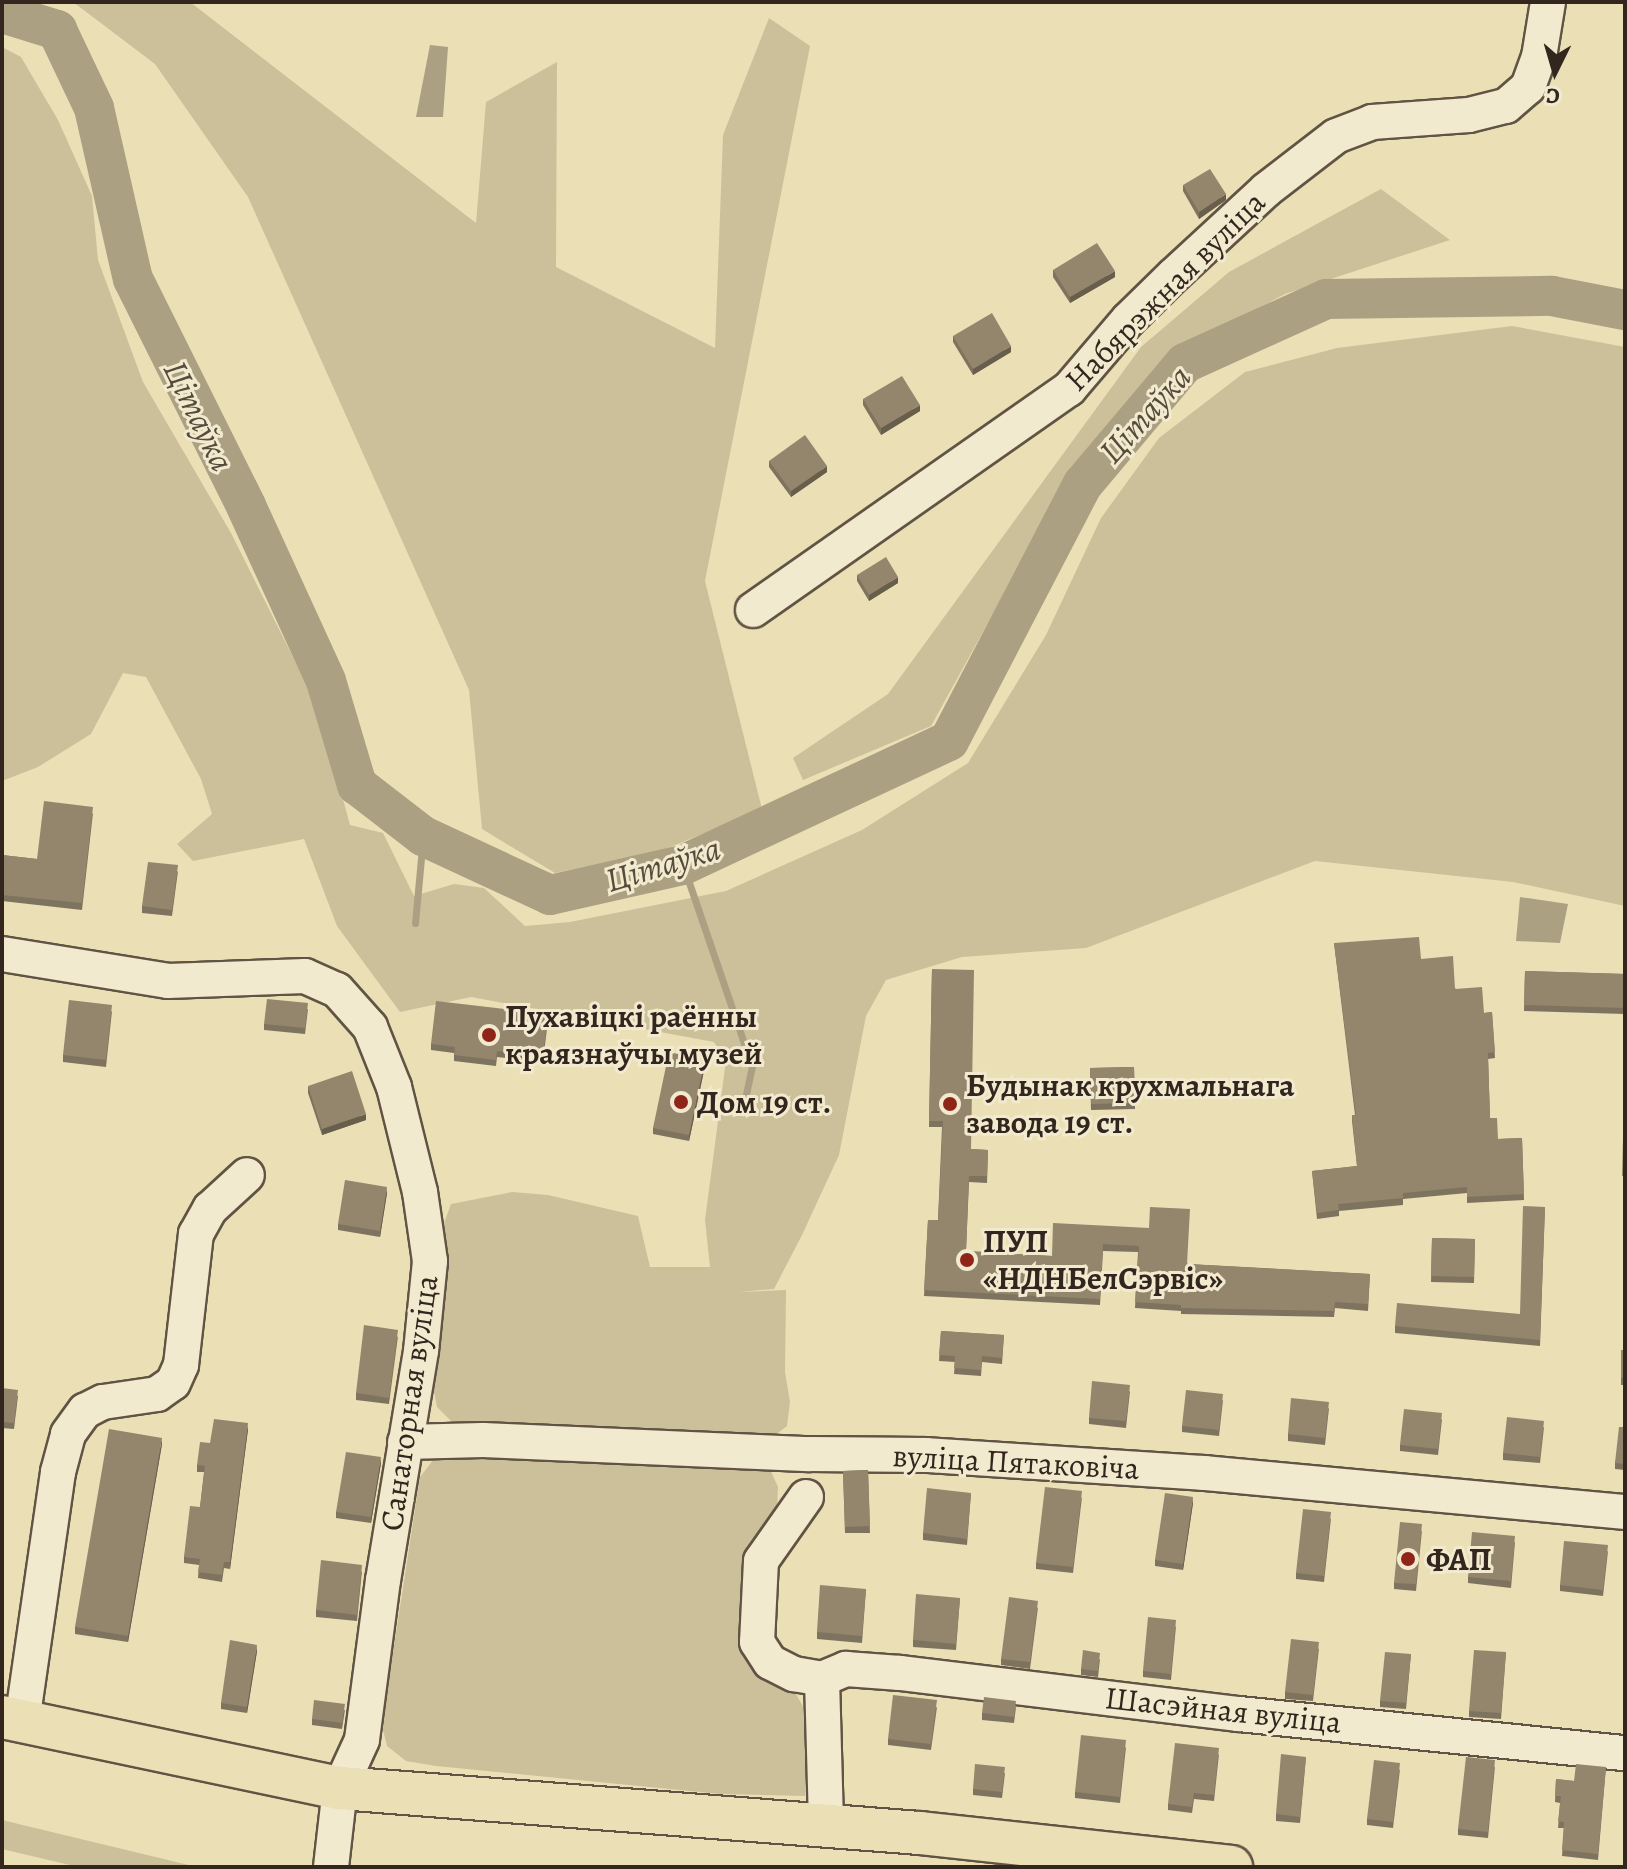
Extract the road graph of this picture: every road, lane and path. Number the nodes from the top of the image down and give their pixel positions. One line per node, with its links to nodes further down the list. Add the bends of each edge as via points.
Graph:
1 (1548, 2): 2 (street, Набярэжная вуліца, via 1528,87 1506,106 1469,115 1372,122 1336,136 1266,190 1174,275 1069,389)
2 (753, 610)
3 (2, 954): 5 (street, Санаторная вуліца, via 168,981 305,976 337,990 370,1027 401,1115 430,1261)
4 (247, 1175): 9 (street, via 210,1209 196,1234 181,1365 173,1383 157,1394 103,1402 85,1411 68,1434)
5 (405, 1442): 7 (street, вуліца Пятаковіча, via 926,1455 1204,1473); 11 (street, Санаторная вуліца, via 362,1740)
6 (806, 1497): 8 (street, via 761,1561 757,1642 770,1662)
7 (1625, 1512)
8 (822, 1679): 10 (street, Шасэйная вуліца, via 846,1669 900,1673); 12 (street)
9 (12, 1720): 11 (main road)
10 (1625, 1753)
11 (340, 1788): 12 (main road); 13 (street, Санаторная вуліца)
12 (826, 1826): 14 (main road)
13 (331, 1867)
14 (1231, 1867)

